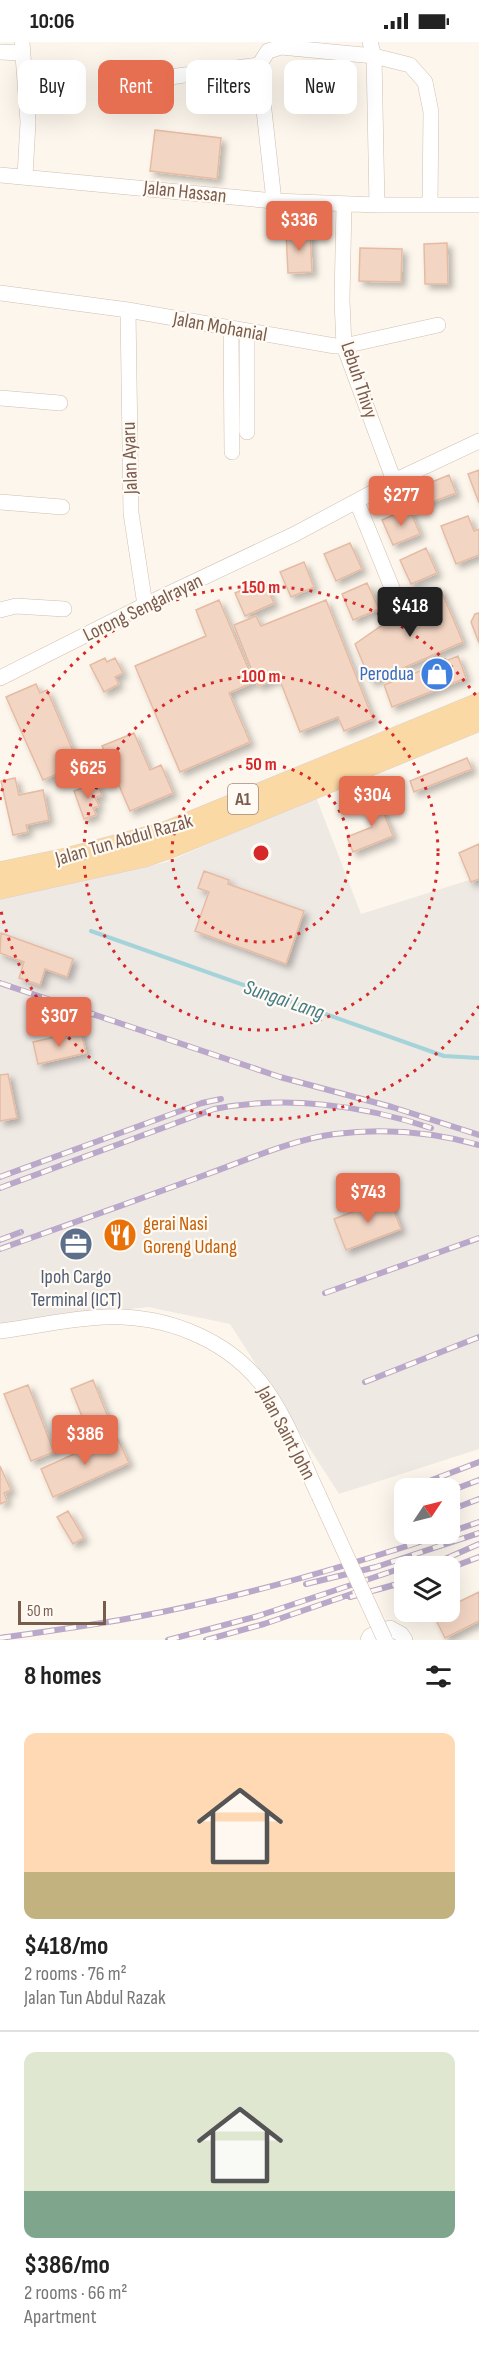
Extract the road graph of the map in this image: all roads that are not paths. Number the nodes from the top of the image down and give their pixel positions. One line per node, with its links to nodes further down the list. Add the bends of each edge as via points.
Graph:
1 (22, 48): 3 (street); 7 (street, via 28,122)
2 (372, 49): 4 (street, via 280,47 268,51); 10 (street); 11 (street, via 410,65 425,82 431,112)
3 (0, 52)
4 (262, 60)
5 (264, 114): 8 (street)
6 (0, 174): 7 (street, Jalan Hassan)
7 (25, 176): 8 (street, Jalan Hassan)
8 (274, 201): 9 (street, Jalan Hassan)
9 (344, 204): 10 (street, Jalan Hassan); 18 (street, Lebuh Thivy)
10 (377, 205): 11 (street, Jalan Hassan)
11 (430, 205): 12 (street, Jalan Hassan)
12 (479, 205)
13 (0, 293): 14 (street, Jalan Mohanial)
14 (128, 310): 16 (street, Jalan Mohanial); 28 (street, Jalan Ayaru, via 131,513)
15 (438, 325): 18 (street, Jalan Mohanial)
16 (231, 330): 17 (street, Jalan Mohanial); 23 (street)
17 (247, 332): 18 (street, Jalan Mohanial); 21 (street)
18 (344, 346): 24 (street, Lebuh Thivy)
19 (0, 398): 20 (street)
20 (60, 403)
21 (247, 432)
22 (479, 441): 24 (street, Lorong Sengalrayan)
23 (232, 452)
24 (394, 481): 26 (street, Lorong Sengalrayan)
25 (0, 502): 27 (street)
26 (357, 502): 28 (street, Lorong Sengalrayan); 29 (street)
27 (62, 507)
28 (145, 605): 32 (street, Lorong Sengalrayan)
29 (399, 605)
30 (64, 609): 31 (street, via 16,606)
31 (0, 610)
32 (0, 678)
33 (479, 703): 35 (main road, Jalan Tun Abdul Razak / A1, via 165,832)
34 (479, 721): 36 (main road, Jalan Tun Abdul Razak / A1, via 170,848)
35 (0, 872)
36 (0, 889)
37 (0, 1331): 39 (street, Jalan Saint John, via 120,1316 158,1321 195,1333 228,1353 260,1383 281,1416)
38 (0, 1339): 39 (street, Jalan Saint John, via 120,1322 157,1328 193,1340 224,1358 254,1387)
39 (315, 1497): 41 (street, Jalan Saint John); 42 (street, Jalan Saint John, bridge)
40 (368, 1640): 43 (street, via 390,1628)
41 (378, 1640)
42 (385, 1640)
43 (405, 1640)

